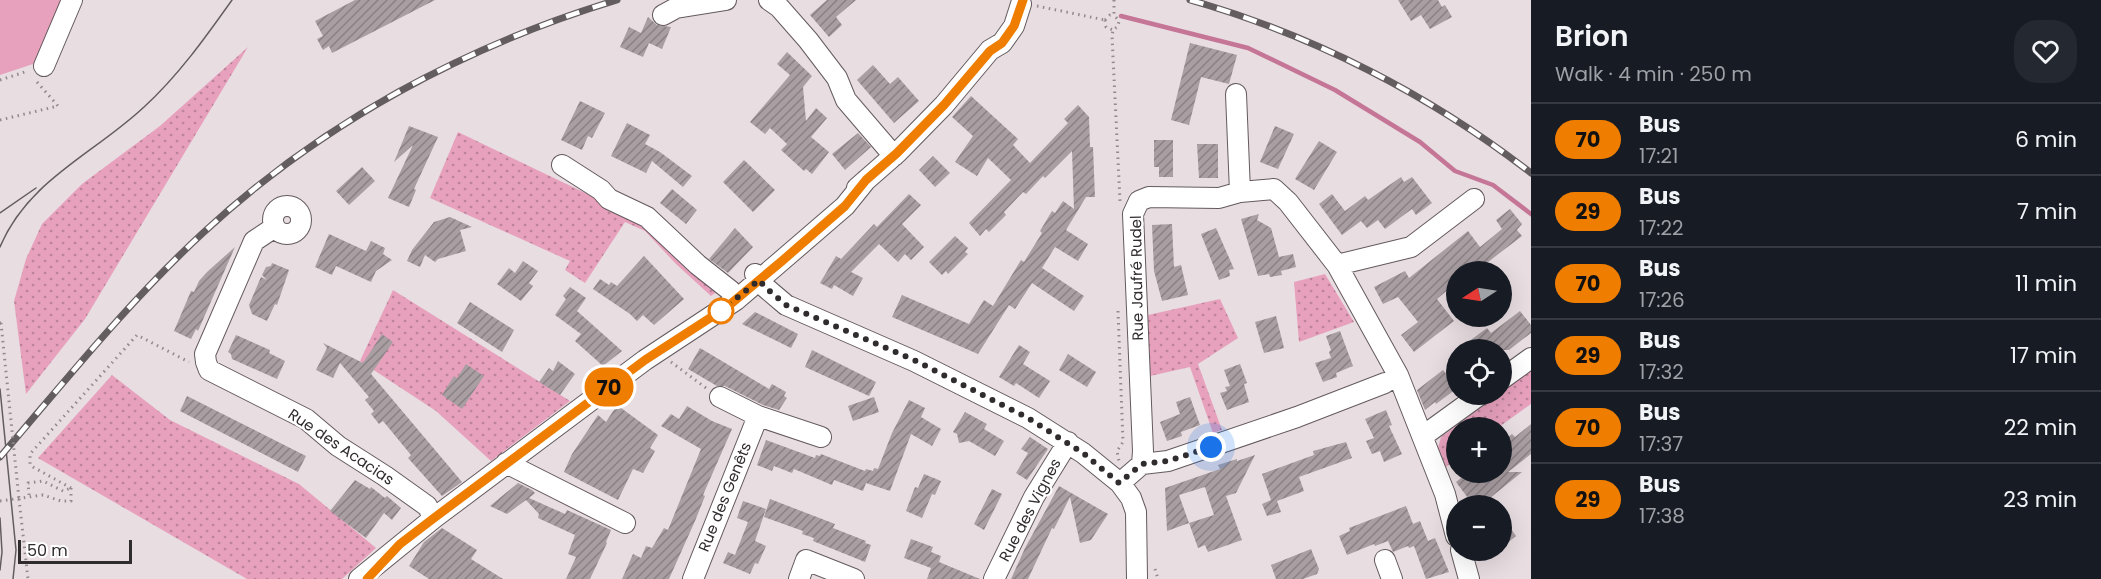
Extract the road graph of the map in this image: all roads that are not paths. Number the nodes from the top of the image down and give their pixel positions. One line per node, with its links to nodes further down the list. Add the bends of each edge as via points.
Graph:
1 (72, 0): 6 (street)
2 (726, 0): 5 (street, via 676,8)
3 (769, 0): 8 (street, via 808,40 837,78 846,100)
4 (1022, 2): 8 (street, via 1014,26 1002,43 990,51)
5 (663, 15)
6 (45, 66)
7 (1236, 94): 10 (street)
8 (894, 156): 14 (street, via 866,180 845,206)
9 (562, 165): 15 (street, via 602,190 609,199 647,217)
10 (1240, 192): 13 (street, Rue Jaufré Rudel, via 1274,189); 27 (street, Rue Jaufré Rudel, via 1219,198 1149,197 1139,201 1133,214)
11 (1474, 199): 13 (street, via 1411,247)
12 (275, 227): 30 (street, Rue des Acacias, via 254,241 205,354 209,370 306,419 338,447 427,506)
13 (1337, 265): 23 (street, via 1398,375)
14 (757, 277): 15 (street); 16 (street, via 727,307); 25 (street, via 786,305 914,360)
15 (731, 291): 16 (street)
16 (658, 352): 26 (street)
17 (1531, 358): 18 (street)
18 (1512, 372)
19 (1385, 383): 27 (street, via 1168,461)
20 (720, 397): 22 (street)
21 (1466, 405): 23 (street)
22 (758, 416): 24 (street); 37 (street, Rue des Genêts)
23 (1424, 436): 29 (street)
24 (821, 437)
25 (1068, 442): 28 (street); 40 (street, Rue des Vignes, via 1034,497)
26 (507, 463): 30 (street); 31 (street)
27 (1142, 464): 28 (street)
28 (1119, 483): 41 (street, via 1136,512)
29 (1446, 498)
30 (434, 518): 32 (street)
31 (625, 523)
32 (400, 544): 35 (street); 36 (street)
33 (1385, 560): 42 (street)
34 (1464, 561): 43 (street)
35 (359, 579)
36 (367, 579)
37 (693, 579)
38 (799, 579): 39 (street, via 806,560)
39 (855, 579)
40 (994, 579)
41 (1137, 579)
42 (1392, 579)
43 (1468, 579)

